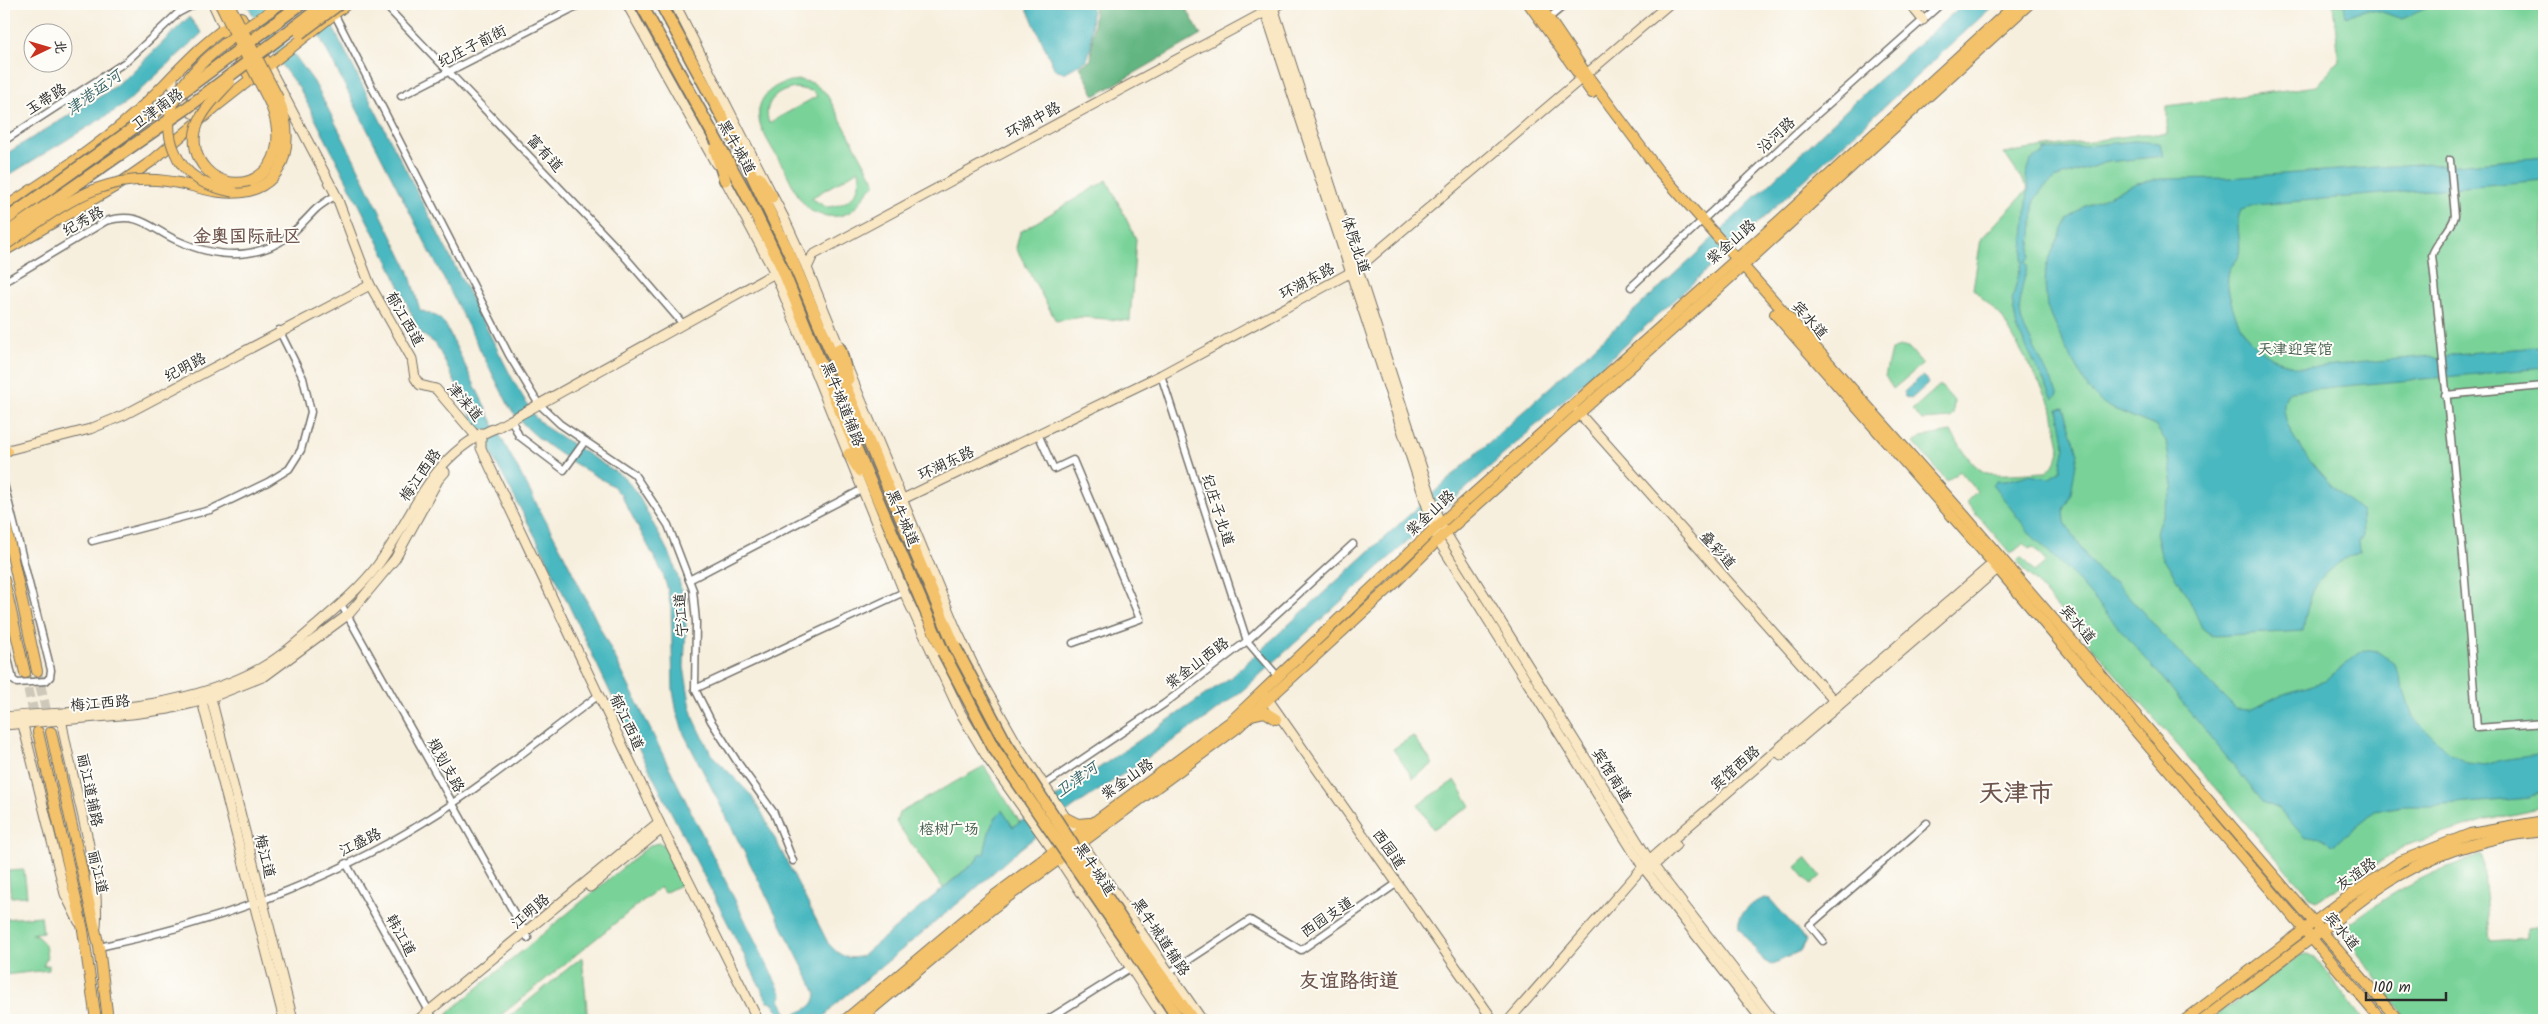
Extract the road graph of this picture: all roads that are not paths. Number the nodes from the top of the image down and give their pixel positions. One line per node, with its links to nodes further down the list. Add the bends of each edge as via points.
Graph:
1 (195, 4): 43 (street, 玉带路, via 178,13 127,61)
2 (213, 4): 30 (main road)
3 (220, 4): 37 (main road, bridge, via 270,103 277,125 277,144 272,162 258,176 242,183 225,182 210,174 198,158 194,142 203,114)
4 (229, 4): 47 (main road, bridge, via 282,107 288,136 284,157 273,175 255,188)
5 (234, 4): 27 (main road)
6 (280, 4): 47 (main road, bridge, via 209,56 179,92 171,111 171,141 183,166 204,183)
7 (301, 4): 51 (highway, 卫津南路, bridge)
8 (307, 4): 31 (main road, bridge)
9 (325, 4): 39 (highway, 卫津南路, bridge)
10 (347, 4): 26 (main road)
11 (384, 4): 33 (street, 富有道)
12 (581, 4): 33 (street, 纪庄子前街)
13 (627, 4): 46 (main road, 黑牛城道辅路)
14 (641, 4): 41 (highway, 黑牛城道)
15 (660, 4): 44 (highway, 黑牛城道)
16 (675, 4): 49 (main road, 黑牛城道辅路)
17 (1529, 4): 35 (main road)
18 (1539, 4): 28 (main road)
19 (1566, 4): 28 (street)
20 (1668, 4): 35 (main road, 环湖东路)
21 (1910, 4): 29 (main road)
22 (1942, 4): 29 (street, 沿河路)
23 (2016, 4): 57 (main road, 紫金山路)
24 (2029, 4): 59 (main road, 紫金山路)
25 (1270, 6): 55 (main road, 环湖中路, via 812,251); 58 (main road, 环湖中路, via 813,255); 60 (main road, 体院北道)
26 (337, 9): 32 (main road); 37 (highway, bridge); 72 (street, 宁江道, via 505,347)
27 (241, 17): 30 (main road); 31 (main road)
28 (1549, 18): 35 (main road)
29 (1923, 20): 52 (street, 沿河路)
30 (224, 28): 34 (main road, via 243,68); 36 (main road)
31 (258, 40): 32 (main road)
32 (268, 66): 34 (main road); 48 (main road, 郁江西道)
33 (450, 71): 38 (street, 纪庄子前街); 65 (street, 富有道, via 620,250)
34 (253, 77): 40 (main road)
35 (1584, 77): 52 (main road); 60 (main road, 环湖东路)
36 (170, 82): 39 (main road); 50 (main road, via 75,161)
37 (230, 82): 39 (highway, bridge)
38 (401, 96)
39 (188, 112): 40 (main road); 42 (main road); 53 (highway, 卫津南路, bridge)
40 (205, 116): 42 (main road)
41 (706, 123): 46 (highway); 85 (highway, 黑牛城道, via 745,192 782,268)
42 (193, 128): 56 (main road, via 116,186)
43 (4, 141)
44 (740, 150): 49 (highway); 77 (highway, 黑牛城道, via 791,257)
45 (2450, 160): 71 (street, via 2455,216 2432,254)
46 (725, 180): 61 (main road, 黑牛城道辅路)
47 (234, 192): 54 (main road, bridge, via 218,192 158,179 117,182 70,202)
48 (334, 197): 62 (street, 纪秀路, via 280,242 254,253 228,255 198,248 176,240 138,218 119,217 106,221); 63 (main road, 郁江西道)
49 (772, 197): 55 (main road, 黑牛城道辅路)
50 (4, 208)
51 (4, 221)
52 (1700, 224): 57 (main road, 宾水道); 64 (street, 沿河路)
53 (4, 235)
54 (4, 246)
55 (797, 247): 58 (main road, 黑牛城道辅路)
56 (4, 251)
57 (1729, 257): 59 (main road, 宾水道); 86 (main road, 紫金山路)
58 (807, 268): 67 (main road, 黑牛城道辅路)
59 (1740, 269): 73 (main road, 紫金山路); 89 (main road, 宾水道)
60 (1354, 271): 68 (main road, 环湖东路); 86 (main road, 体院北道)
61 (775, 273): 65 (main road); 80 (main road, 黑牛城道辅路)
62 (4, 282)
63 (368, 284): 66 (main road, 纪明路); 70 (main road, 郁江西道, via 414,365 415,378 420,385)
64 (1631, 287)
65 (683, 324): 72 (main road)
66 (279, 331): 79 (main road, 纪明路, via 124,415 90,429); 87 (street, via 303,378 311,412 301,450 289,468 268,482 210,510)
67 (840, 349): 77 (highway); 83 (main road, 黑牛城道辅路)
68 (1161, 375): 75 (main road, 环湖东路); 96 (street, 纪庄子北道)
69 (2544, 386): 71 (street)
70 (428, 387): 76 (main road, 津涞道, via 436,390)
71 (2445, 396): 111 (street, via 2463,555 2477,728)
72 (538, 403): 74 (main road); 78 (street, 宁江道)
73 (1578, 412): 86 (main road, 紫金山路); 105 (main road, 叠彩道)
74 (508, 420): 76 (main road); 78 (street, via 520,436 564,470)
75 (1038, 434): 83 (main road, 环湖东路); 97 (street, via 1054,469 1073,460 1140,619)
76 (478, 435): 93 (main road, 梅江西路, via 456,449 431,479 377,566); 94 (main road, 梅江西路, via 438,480 395,559); 102 (main road, 郁江西道, via 481,448)
77 (866, 435): 140 (highway, 黑牛城道, bridge, via 956,647 1006,743)
78 (585, 441): 91 (street, 宁江道, via 634,474 668,525)
79 (5, 450)
80 (850, 454): 82 (main road, 黑牛城道辅路); 85 (highway)
81 (4, 484): 95 (street, via 51,670 50,677 46,681 17,683 13,680)
82 (863, 490): 91 (street); 92 (main road, 黑牛城道辅路)
83 (903, 499): 115 (main road, 黑牛城道辅路, via 956,629)
84 (4, 517): 98 (main road)
85 (888, 522): 140 (highway, 黑牛城道, bridge, via 943,652 993,747)
86 (1439, 532): 100 (main road, 紫金山路, via 1396,582); 131 (main road, 宾馆南道)
87 (92, 541)
88 (1353, 544): 96 (street, 紫金山西路)
89 (1999, 563): 105 (main road, 宾馆西路); 134 (main road, 宾水道); 136 (main road, 宾水道)
90 (4, 580): 99 (main road)
91 (689, 580): 101 (street, 宁江道, via 696,622)
92 (904, 592): 101 (street); 116 (main road, 黑牛城道辅路, via 960,712)
93 (341, 604): 94 (street, 规划支路); 108 (main road, 梅江西路, via 262,667 209,691 152,704)
94 (347, 615): 103 (main road, 梅江西路, via 265,676); 118 (street, 规划支路)
95 (4, 640)
96 (1247, 641): 100 (street, 纪庄子北道); 117 (street, 紫金山西路, via 1164,704)
97 (1073, 642)
98 (37, 671)
99 (25, 673)
100 (1278, 678): 104 (main road, 紫金山路)
101 (695, 689): 129 (street, 宁江道, via 711,721 774,813)
102 (599, 695): 118 (street, 江盛路); 123 (main road, 郁江西道)
103 (206, 699): 108 (main road, 梅江西路, via 149,712); 133 (main road, 梅江道)
104 (1264, 701): 106 (main road, 紫金山路); 109 (main road, 西园道)
105 (1836, 703): 131 (main road, 宾馆西路)
106 (1245, 714): 109 (main road, via 1265,712); 122 (main road, 紫金山路, via 1215,745)
107 (4, 717): 110 (main road, 梅江西路)
108 (61, 717): 110 (main road, 梅江西路); 138 (main road, 丽江道辅路, via 93,871 98,904)
109 (1278, 717): 132 (main road, 西园道)
110 (22, 720): 112 (main road, 梅江西路); 135 (main road, via 65,894)
111 (2544, 723)
112 (4, 725)
113 (38, 732): 135 (main road, 丽江道)
114 (51, 732): 138 (main road, 丽江道)
115 (1017, 744): 116 (main road); 117 (main road, 黑牛城道辅路)
116 (988, 759): 125 (main road, 黑牛城道辅路)
117 (1044, 785): 119 (main road, 黑牛城道辅路)
118 (453, 804): 130 (street, 江盛路, via 386,844); 139 (street, 规划支路)
119 (1066, 818): 122 (main road, via 1080,824); 126 (main road, 黑牛城道辅路)
120 (2544, 821): 134 (main road, 友谊路, via 2470,834 2417,853)
121 (1927, 823): 142 (street, via 1810,925)
122 (1097, 825): 126 (main road, 紫金山路)
123 (661, 826): 139 (main road, 江明路); 147 (main road, 郁江西道)
124 (2544, 831): 137 (main road, 友谊路, via 2476,842 2417,864 2378,888)
125 (1042, 835): 127 (main road, via 1053,842); 128 (main road)
126 (1079, 838): 127 (main road, 紫金山路); 128 (main road, 紫金山路); 145 (main road, 黑牛城道辅路)
127 (1064, 843): 128 (main road, 紫金山路)
128 (1056, 855): 144 (main road); 153 (main road, 紫金山路, via 987,901); 154 (main road, 紫金山路)
129 (793, 861)
130 (346, 863): 133 (street, 江盛路); 146 (street, 韩江道)
131 (1648, 866): 162 (main road, 宾馆西路); 163 (main road, 宾馆西路); 164 (main road, 宾馆南道); 165 (main road, 宾馆南道)
132 (1395, 885): 145 (street, 西园支道, via 1301,950 1250,920); 160 (main road, 西园道); 161 (main road, 西园道)
133 (258, 902): 143 (street, 江盛路); 150 (main road, 梅江道); 151 (main road, 梅江道)
134 (2315, 922): 136 (main road, 友谊路); 137 (main road, 宾水道)
135 (83, 930): 148 (main road, 丽江道)
136 (2306, 930): 141 (main road, 宾水道); 166 (main road, 友谊路)
137 (2323, 932): 141 (main road, 友谊路); 169 (main road, 宾水道)
138 (96, 933): 143 (main road, 丽江道)
139 (527, 936): 146 (main road, 江明路)
140 (1130, 939): 157 (highway, 黑牛城道); 158 (highway, 黑牛城道)
141 (2313, 939): 167 (main road, 友谊路); 168 (main road, 宾水道)
142 (1823, 941)
143 (99, 947): 149 (main road, 丽江道)
144 (1130, 968): 155 (street); 156 (main road)
145 (1169, 973): 159 (main road, 黑牛城道辅路)
146 (430, 1017): 152 (main road, 江明路)
147 (756, 1019)
148 (96, 1020)
149 (108, 1020)
150 (284, 1020)
151 (293, 1020)
152 (418, 1020)
153 (845, 1020)
154 (859, 1020)
155 (1047, 1020)
156 (1165, 1020)
157 (1179, 1020)
158 (1193, 1020)
159 (1202, 1020)
160 (1487, 1020)
161 (1493, 1020)
162 (1510, 1020)
163 (1517, 1020)
164 (1762, 1020)
165 (1772, 1020)
166 (2186, 1020)
167 (2204, 1020)
168 (2381, 1020)
169 (2398, 1020)

